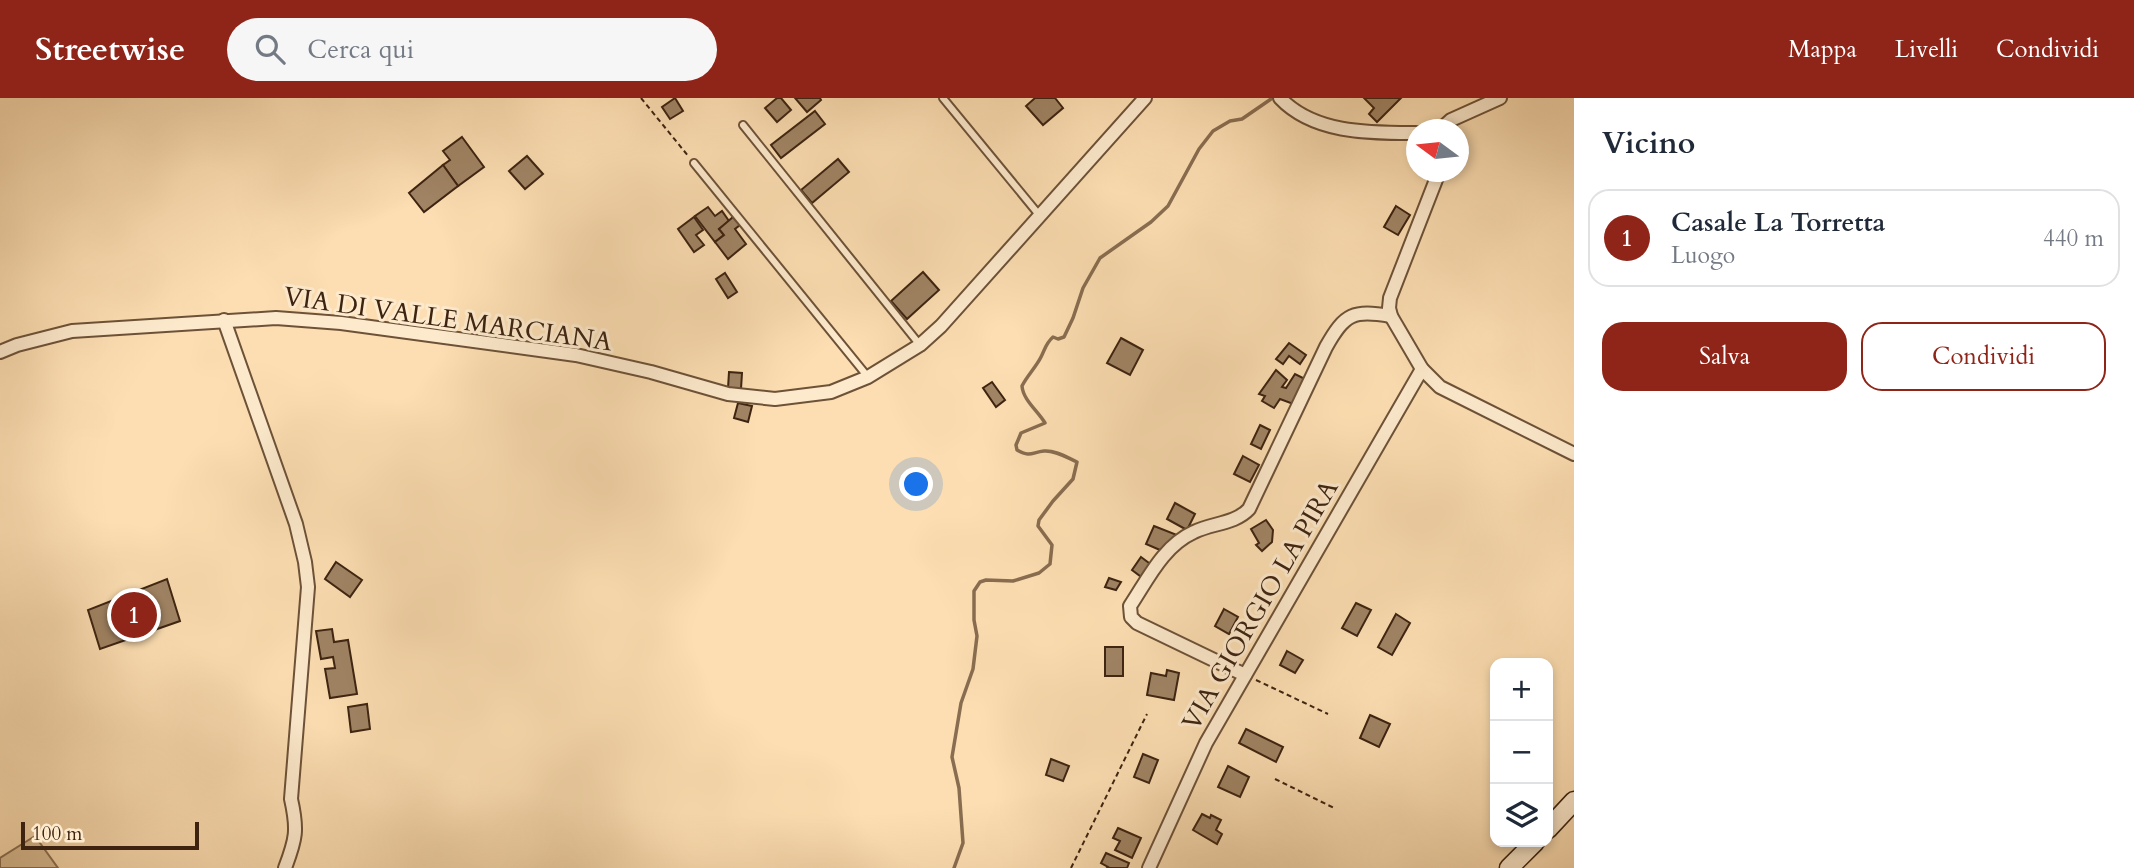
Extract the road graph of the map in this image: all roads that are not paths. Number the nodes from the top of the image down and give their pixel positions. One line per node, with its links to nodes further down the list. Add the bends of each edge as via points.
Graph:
1 (943, 98): 10 (lane)
2 (1145, 98): 10 (street, VIA DI VALLE MARCIANA)
3 (1280, 98): 7 (street, via 1296,113 1347,131)
4 (1500, 98): 5 (street)
5 (1453, 119)
6 (743, 125): 13 (lane)
7 (1406, 133)
8 (694, 163): 16 (lane)
9 (1435, 182): 11 (street, via 1390,298)
10 (1040, 216): 13 (street, VIA DI VALLE MARCIANA)
11 (1391, 316): 15 (street); 18 (street, via 1355,314 1340,323 1249,509 1235,519 1205,526 1169,549 1130,606 1129,613 1137,623)
12 (224, 320): 14 (street, VIA DI VALLE MARCIANA, via 72,331); 16 (street, VIA DI VALLE MARCIANA, via 341,323 576,355 728,394 775,399 831,393); 22 (street, via 296,524 309,587 291,799 295,842)
13 (920, 345): 16 (street, VIA DI VALLE MARCIANA)
14 (0, 352)
15 (1422, 369): 17 (street, via 1440,387); 18 (street, VIA GIORGIO LA PIRA)
16 (868, 377)
17 (1574, 454)
18 (1245, 675): 23 (street, VIA GIORGIO LA PIRA, via 1206,743)
19 (1574, 802): 20 (street)
20 (1553, 824)
21 (1530, 847): 24 (street)
22 (285, 868)
23 (1149, 868)
24 (1510, 868)

